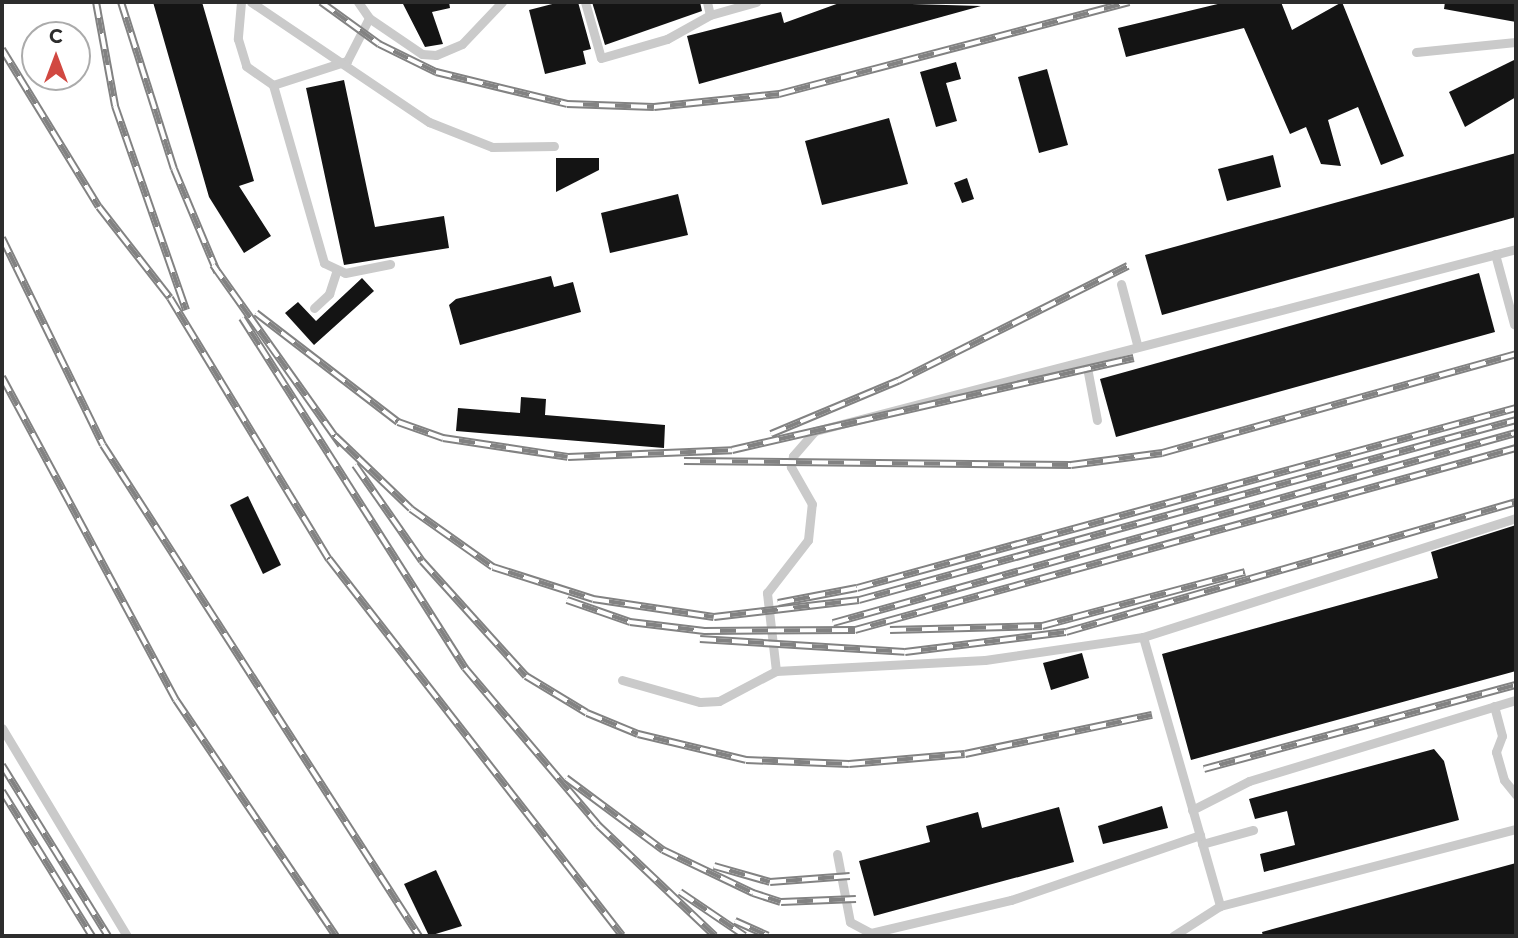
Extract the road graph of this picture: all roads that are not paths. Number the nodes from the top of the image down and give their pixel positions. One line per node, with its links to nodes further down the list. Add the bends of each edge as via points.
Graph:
1 (240, 2): 13 (lane, via 238,38 246,66)
2 (251, 2): 12 (lane)
3 (358, 2): 9 (lane)
4 (502, 2): 9 (lane, via 461,44 436,55 422,54)
5 (585, 2): 8 (lane, via 601,58 667,39)
6 (707, 2): 8 (lane)
7 (756, 2): 8 (lane)
8 (710, 15)
9 (369, 18): 12 (lane)
10 (1516, 42): 11 (lane)
11 (1416, 52)
12 (347, 61): 13 (lane); 14 (lane, via 429,122 461,136 492,147)
13 (273, 85): 18 (lane, via 324,263)
14 (554, 146)
15 (1516, 249): 16 (lane)
16 (1495, 254): 21 (lane); 22 (lane)
17 (390, 264): 18 (lane)
18 (336, 273): 20 (lane, via 329,294)
19 (1121, 284): 22 (lane)
20 (314, 308)
21 (1514, 324)
22 (1137, 344): 23 (lane)
23 (1086, 362): 24 (lane); 27 (lane, via 854,417 816,431 801,444 791,467 812,505 813,522 798,557 767,593)
24 (1097, 420)
25 (1516, 518): 26 (lane)
26 (1143, 637): 27 (lane, via 985,660); 33 (lane)
27 (776, 671): 28 (lane, via 719,701 700,702)
28 (622, 680)
29 (1516, 700): 30 (lane)
30 (1494, 706): 32 (lane, via 1502,736 1496,752 1504,780); 33 (lane, via 1249,781)
31 (2, 728): 39 (lane)
32 (1516, 794)
33 (1192, 810): 36 (lane)
34 (1253, 830): 36 (lane)
35 (1516, 830): 38 (lane)
36 (1201, 840): 37 (lane, via 1011,900 871,933 850,922); 38 (lane)
37 (837, 854)
38 (1220, 906): 40 (lane)
39 (128, 936)
40 (1173, 936)

